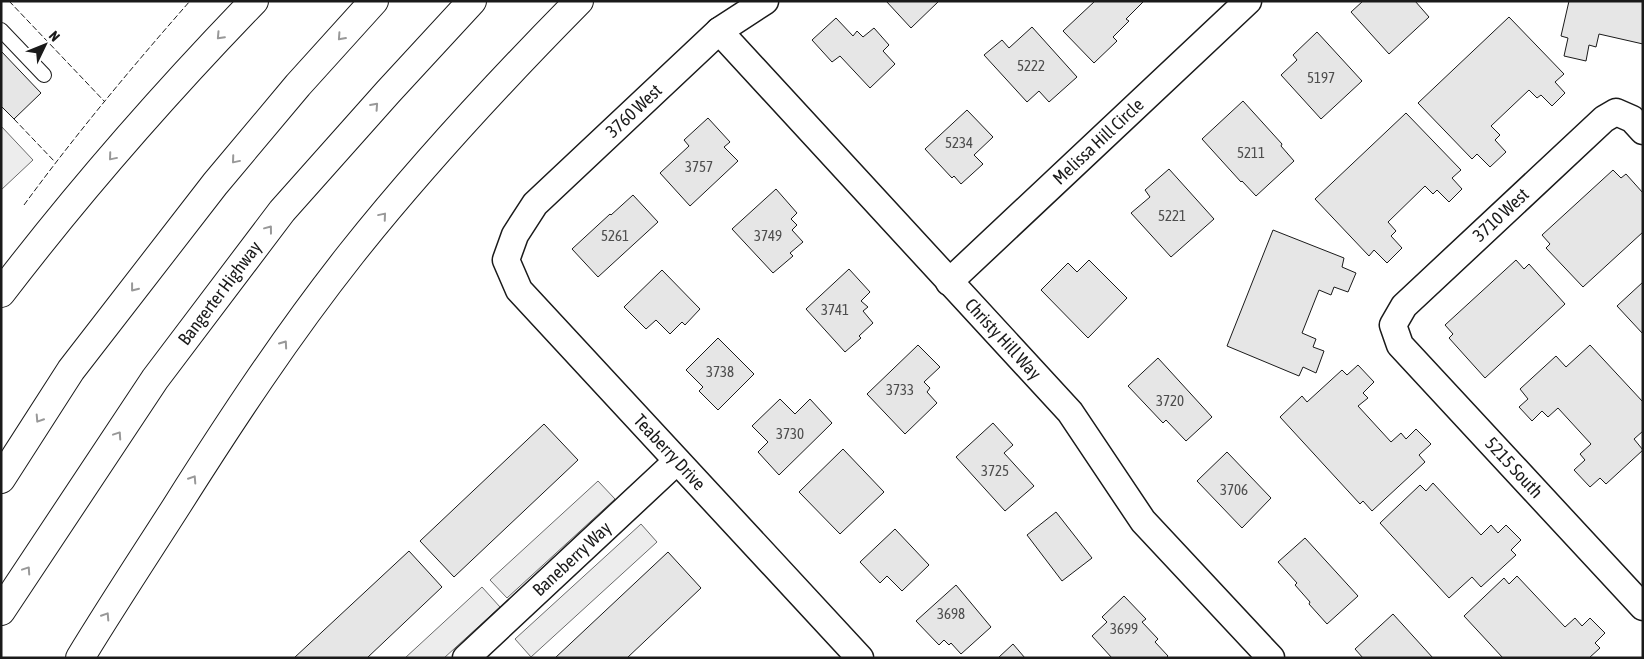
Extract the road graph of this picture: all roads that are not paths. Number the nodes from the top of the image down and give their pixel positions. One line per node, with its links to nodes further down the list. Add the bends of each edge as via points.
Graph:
1 (254, 1): 13 (highway, one-way to 13, via 135,130)
2 (374, 1): 16 (highway, one-way to 16, via 215,184 71,370)
3 (472, 1): 18 (highway, Bangerter Highway, one-way to 3, via 155,379 282,211)
4 (579, 1): 19 (highway, one-way to 4, via 245,399 296,326 409,184)
5 (765, 1): 8 (street, 3760 West)
6 (1248, 1): 12 (street, Melissa Hill Circle)
7 (1, 30): 9 (lane)
8 (719, 31): 11 (street, 3760 West, via 535,204); 12 (street, Christy Hill Way)
9 (44, 75)
10 (1643, 131): 14 (street, 3710 West, via 1632,119 1616,112 1604,119 1404,306)
11 (514, 234): 15 (street, Teaberry Drive, via 506,260 519,290)
12 (949, 282): 22 (street, Christy Hill Way, via 1070,412 1143,521)
13 (1, 293)
14 (1393, 325): 17 (street, 5215 South, via 1400,345)
15 (677, 461): 20 (street, Baneberry Way); 21 (street, Teaberry Drive)
16 (1, 479)
17 (1643, 607)
18 (1, 611)
19 (80, 658)
20 (466, 658)
21 (860, 658)
22 (1271, 658)

